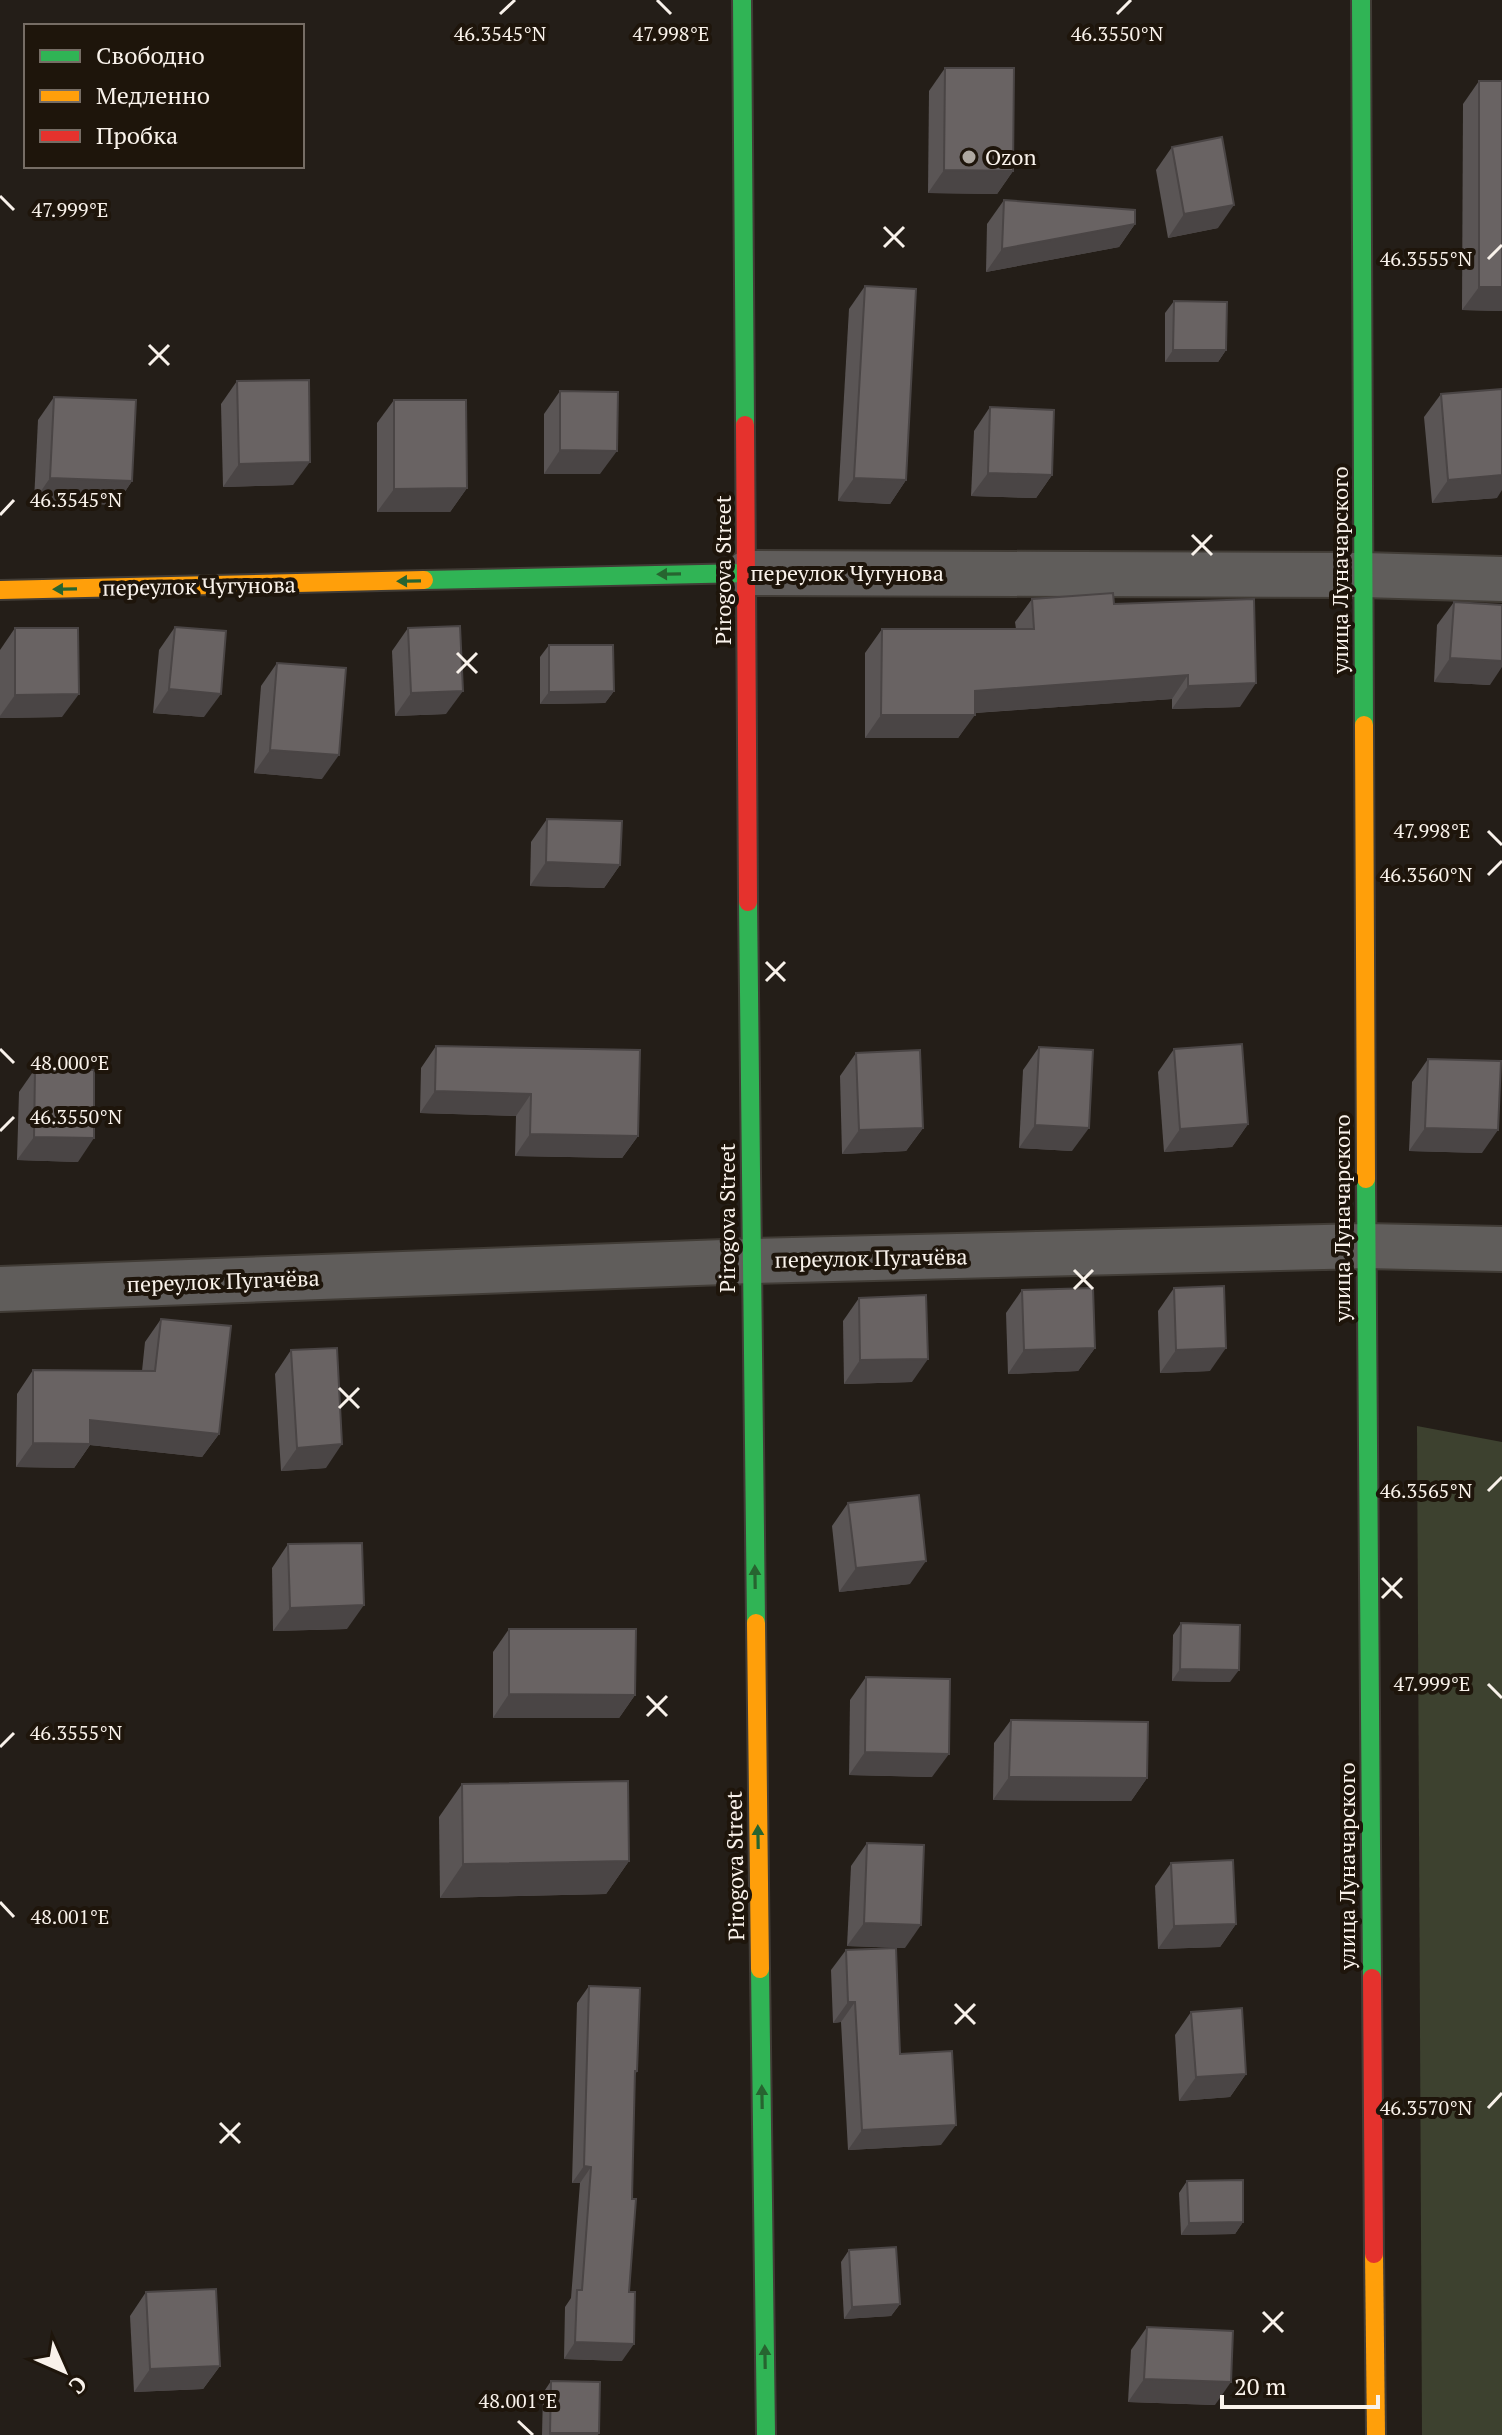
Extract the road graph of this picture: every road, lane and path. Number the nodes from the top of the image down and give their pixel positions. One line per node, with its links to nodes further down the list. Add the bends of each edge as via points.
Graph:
1 (742, 0): 3 (street, Pirogova Street)
2 (1361, 0): 4 (street, улица Луначарского)
3 (747, 573): 4 (street, переулок Чугунова); 6 (street, переулок Чугунова, one-way to 6); 9 (street, Pirogova Street)
4 (1364, 575): 5 (street, переулок Чугунова); 7 (street, улица Луначарского)
5 (1502, 579)
6 (0, 590)
7 (1366, 1246): 8 (street, переулок Пугачёва); 9 (street, переулок Пугачёва); 12 (street, улица Луначарского)
8 (1502, 1249)
9 (751, 1261): 10 (street, переулок Пугачёва); 11 (street, Pirogova Street, one-way to 9)
10 (0, 1289)
11 (766, 2435)
12 (1376, 2435)

